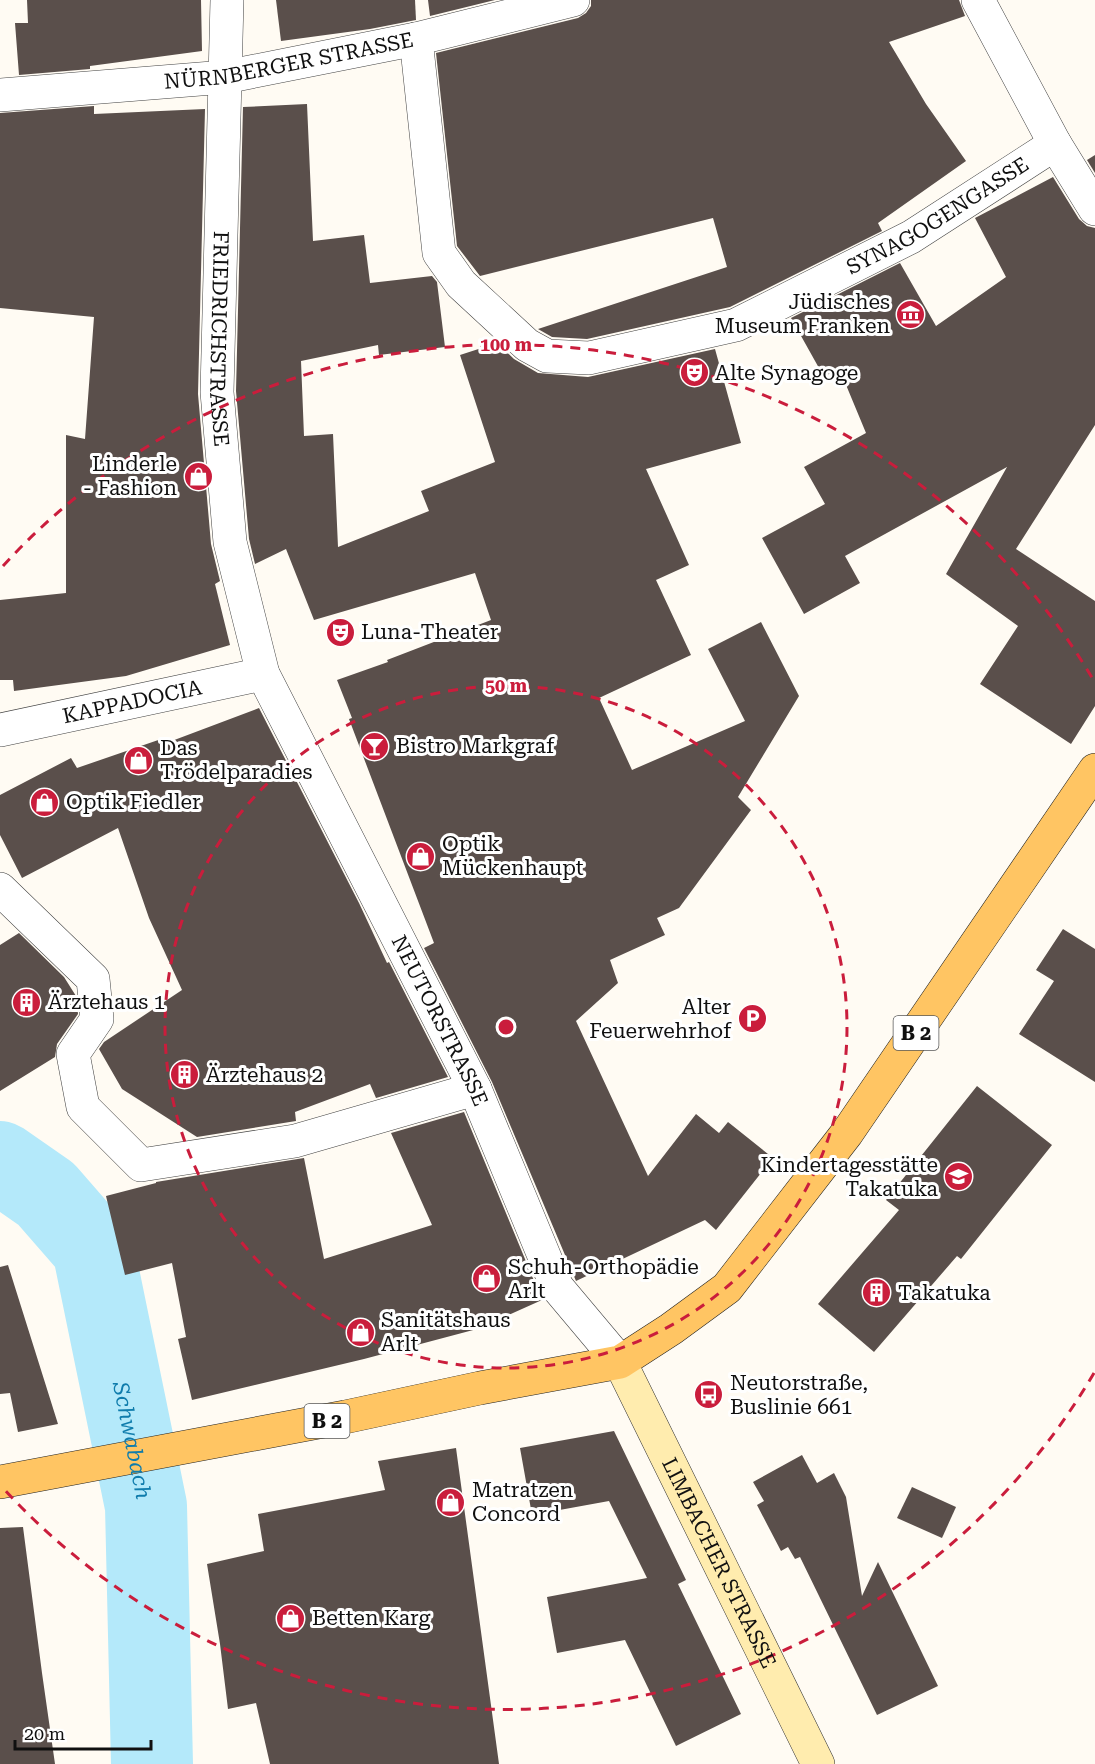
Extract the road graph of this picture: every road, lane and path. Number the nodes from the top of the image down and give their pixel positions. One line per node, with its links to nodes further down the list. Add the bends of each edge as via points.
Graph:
1 (226, 0): 5 (street, FRIEDRICHSTRASSE)
2 (978, 0): 7 (street)
3 (562, 2): 4 (street, NÜRNBERGER STRASSE)
4 (416, 39): 5 (street, NÜRNBERGER STRASSE); 7 (street, SYNAGOGENGASSE, via 439,253 461,284 527,345 547,356 589,358 736,325 911,237)
5 (225, 77): 6 (street, NÜRNBERGER STRASSE); 9 (street, FRIEDRICHSTRASSE, via 217,392 230,542)
6 (0, 95)
7 (1055, 144): 8 (street)
8 (1095, 208)
9 (263, 674): 10 (street, KAPPADOCIA); 13 (street, NEUTORSTRASSE)
10 (0, 730)
11 (1095, 770): 14 (main road, B 2, via 847,1133 727,1288)
12 (0, 889): 13 (street, via 93,979 98,1019 73,1054 83,1107 141,1165 295,1141)
13 (475, 1089): 14 (street, NEUTORSTRASSE, via 557,1287)
14 (620, 1362): 15 (main road, B 2); 16 (main road, LIMBACHER STRASSE)
15 (0, 1482)
16 (818, 1764)

